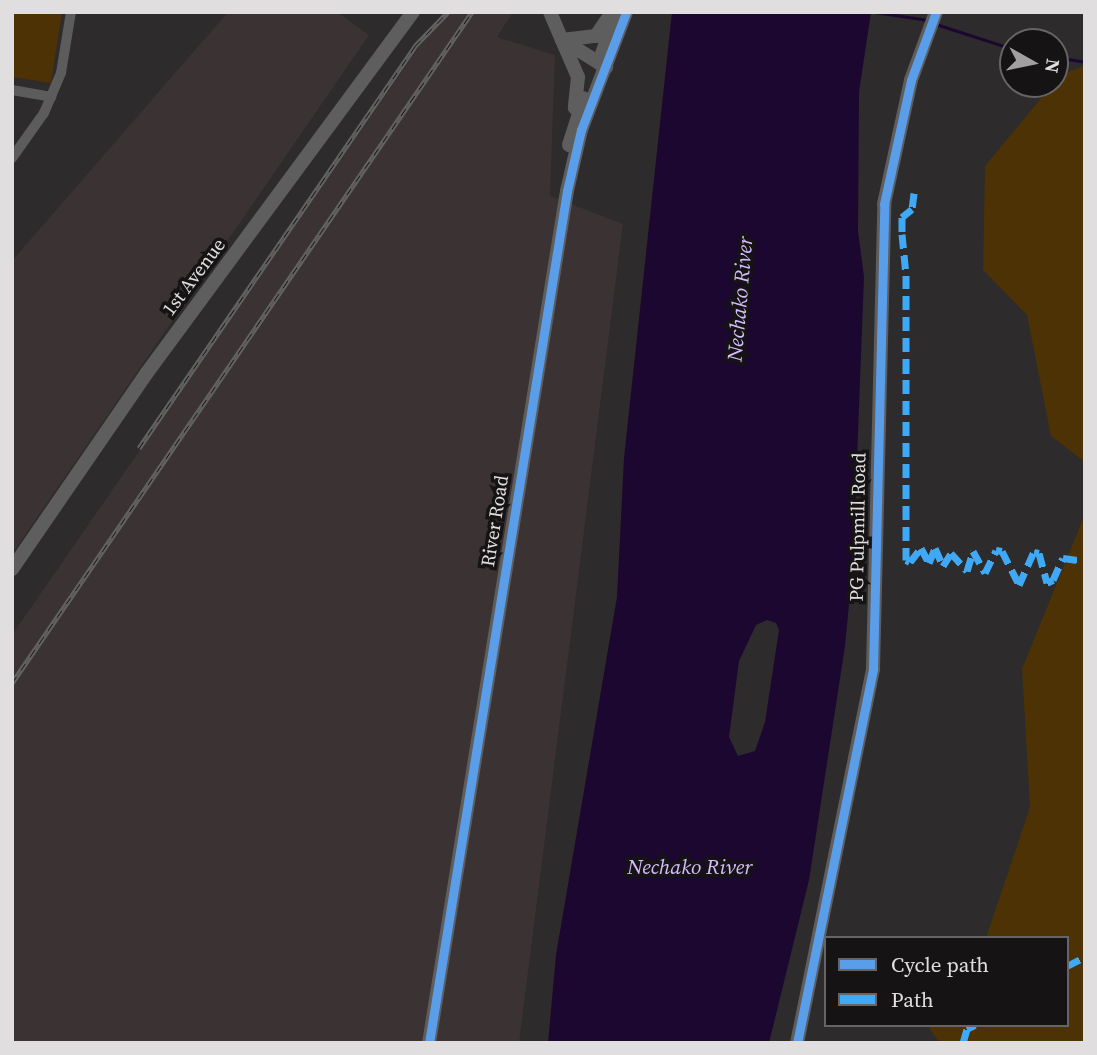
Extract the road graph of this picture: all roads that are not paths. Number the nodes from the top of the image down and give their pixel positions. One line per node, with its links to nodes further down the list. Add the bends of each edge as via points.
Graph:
1 (71, 12): 11 (street, via 61,73)
2 (414, 12): 15 (street, 1st Avenue, via 146,374)
3 (550, 12): 8 (street)
4 (610, 12): 8 (street, via 596,36)
5 (616, 12): 9 (street, River Road)
6 (626, 12): 9 (street, River Road)
7 (936, 12): 17 (street, PG Pulpmill Road, via 898,126 884,204 873,669)
8 (562, 40): 9 (street); 12 (street, via 578,77)
9 (603, 65): 12 (street, River Road); 14 (street, River Road)
10 (12, 90): 11 (street)
11 (51, 97): 13 (street)
12 (573, 123): 14 (street, River Road)
13 (12, 158)
14 (567, 191): 16 (street, River Road)
15 (12, 569)
16 (429, 1043)
17 (797, 1043)

